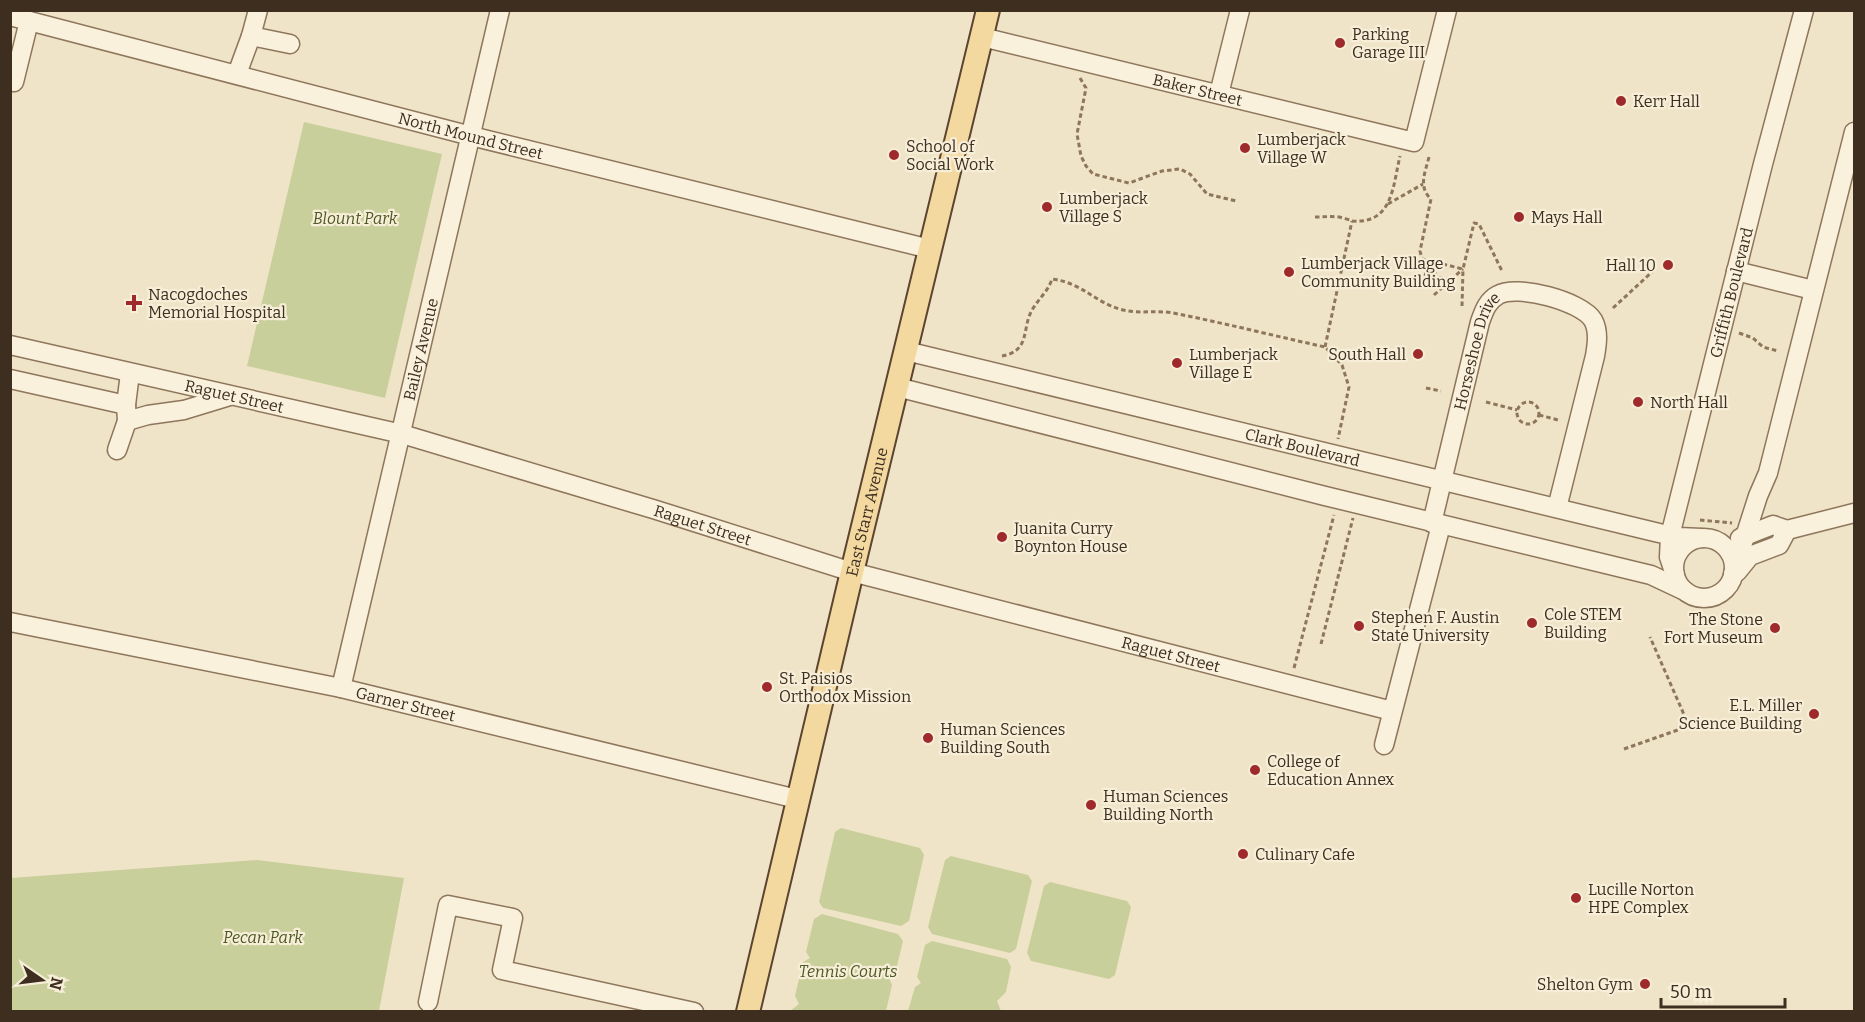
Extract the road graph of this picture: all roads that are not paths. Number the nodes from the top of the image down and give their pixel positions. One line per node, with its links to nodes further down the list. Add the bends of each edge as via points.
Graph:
1 (258, 10): 9 (street)
2 (500, 10): 16 (street, Bailey Avenue)
3 (988, 10): 10 (main road, East Starr Avenue)
4 (1240, 10): 14 (street)
5 (1447, 10): 14 (street, Baker Street, via 1409,141)
6 (1804, 10): 18 (street, Griffith Boulevard)
7 (10, 16): 8 (street, North Mound Street)
8 (29, 21): 12 (street, North Mound Street); 13 (street)
9 (251, 36): 11 (street); 12 (street)
10 (982, 37): 14 (street, Baker Street); 17 (main road, East Starr Avenue)
11 (290, 44)
12 (237, 74): 16 (street, North Mound Street)
13 (14, 82)
14 (1219, 94)
15 (1854, 132): 19 (street)
16 (471, 136): 17 (street, North Mound Street); 27 (street, Bailey Avenue)
17 (930, 249): 21 (main road, East Starr Avenue)
18 (1736, 271): 19 (street); 35 (street, Griffith Boulevard)
19 (1813, 290): 34 (street, via 1768,473)
20 (10, 345): 22 (street, Raguet Street)
21 (906, 351): 24 (main road, East Starr Avenue); 29 (street, Clark Boulevard)
22 (130, 373): 25 (street, Raguet Street); 26 (street)
23 (10, 379): 26 (street)
24 (897, 387): 32 (street); 37 (main road, East Starr Avenue)
25 (230, 395): 26 (street, via 184,410 148,415); 27 (street, Raguet Street)
26 (126, 413): 28 (street)
27 (402, 434): 37 (street, Raguet Street); 42 (street, Bailey Avenue)
28 (117, 450)
29 (1442, 482): 30 (street, Clark Boulevard); 30 (street, Horseshoe Drive, via 1485,308 1498,295 1528,293 1582,308 1593,320 1598,335); 32 (street, Horseshoe Drive)
30 (1557, 508): 35 (street, Clark Boulevard)
31 (1854, 513): 33 (street, Clark Boulevard)
32 (1437, 524): 40 (street, via 1649,574); 43 (street, Horseshoe Drive)
33 (1787, 530): 34 (street, Clark Boulevard, via 1773,525); 39 (street, via 1779,545 1750,556)
34 (1747, 535): 36 (street, Clark Boulevard, via 1729,540); 39 (street)
35 (1670, 536): 36 (street, Clark Boulevard); 38 (street, Griffith Boulevard, via 1669,557)
36 (1706, 539): 38 (street, via 1683,548 1674,566); 39 (street, via 1728,549)
37 (852, 572): 43 (street, Raguet Street); 45 (main road, East Starr Avenue)
38 (1675, 575): 40 (street)
39 (1733, 576): 40 (street, via 1728,586 1712,597)
40 (1685, 591)
41 (10, 622): 42 (street, Garner Street)
42 (341, 688): 45 (street, Garner Street)
43 (1392, 711): 44 (street, Horseshoe Drive)
44 (1384, 745)
45 (797, 800): 48 (main road, East Starr Avenue)
46 (428, 1002): 47 (street, via 448,904 513,918 502,970)
47 (694, 1011)
48 (748, 1011)

